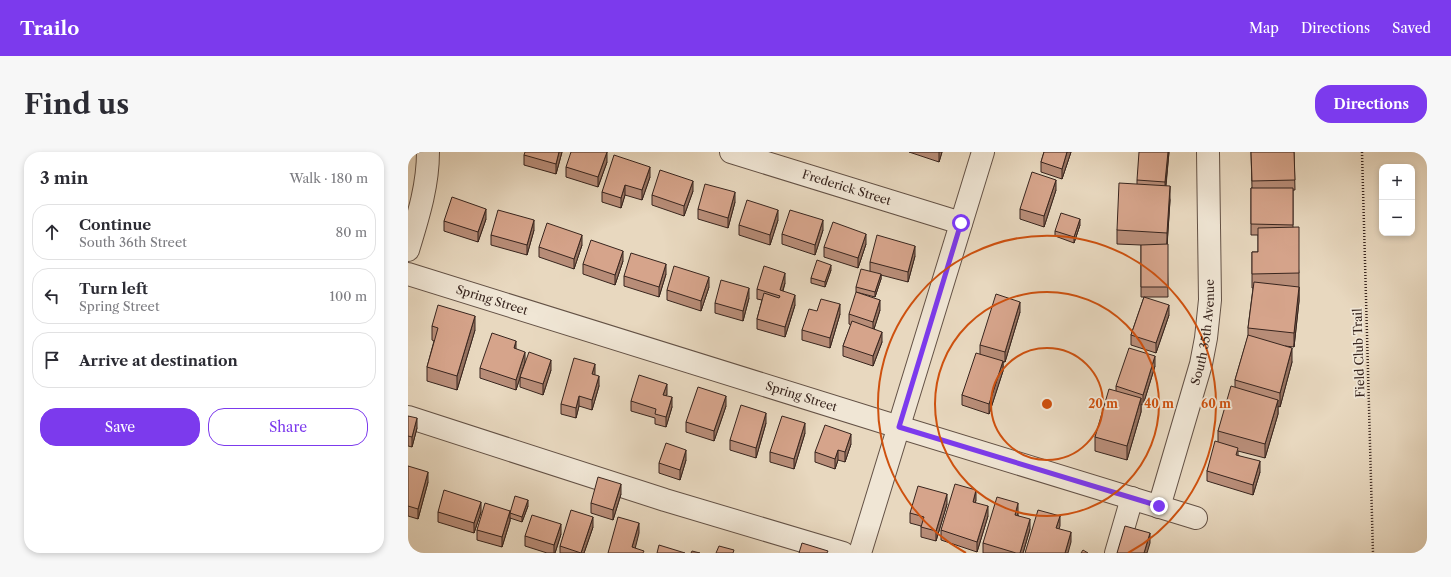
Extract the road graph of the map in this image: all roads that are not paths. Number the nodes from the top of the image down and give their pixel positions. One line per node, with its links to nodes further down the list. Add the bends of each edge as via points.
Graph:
1 (428, 152): 6 (street, via 425,191)
2 (731, 152): 5 (street, Frederick Street)
3 (983, 152): 5 (street)
4 (1208, 152): 11 (street, South 35th Avenue, via 1210,300 1206,338 1201,364)
5 (961, 223): 9 (street)
6 (408, 250)
7 (408, 274): 9 (street, Spring Street)
8 (408, 417): 13 (street, via 665,500)
9 (899, 427): 10 (street, Spring Street); 14 (street)
10 (1132, 498): 11 (street, Spring Street); 15 (street)
11 (1159, 506): 12 (street, Spring Street)
12 (1196, 518)
13 (843, 553)
14 (860, 553)
15 (1116, 553)

